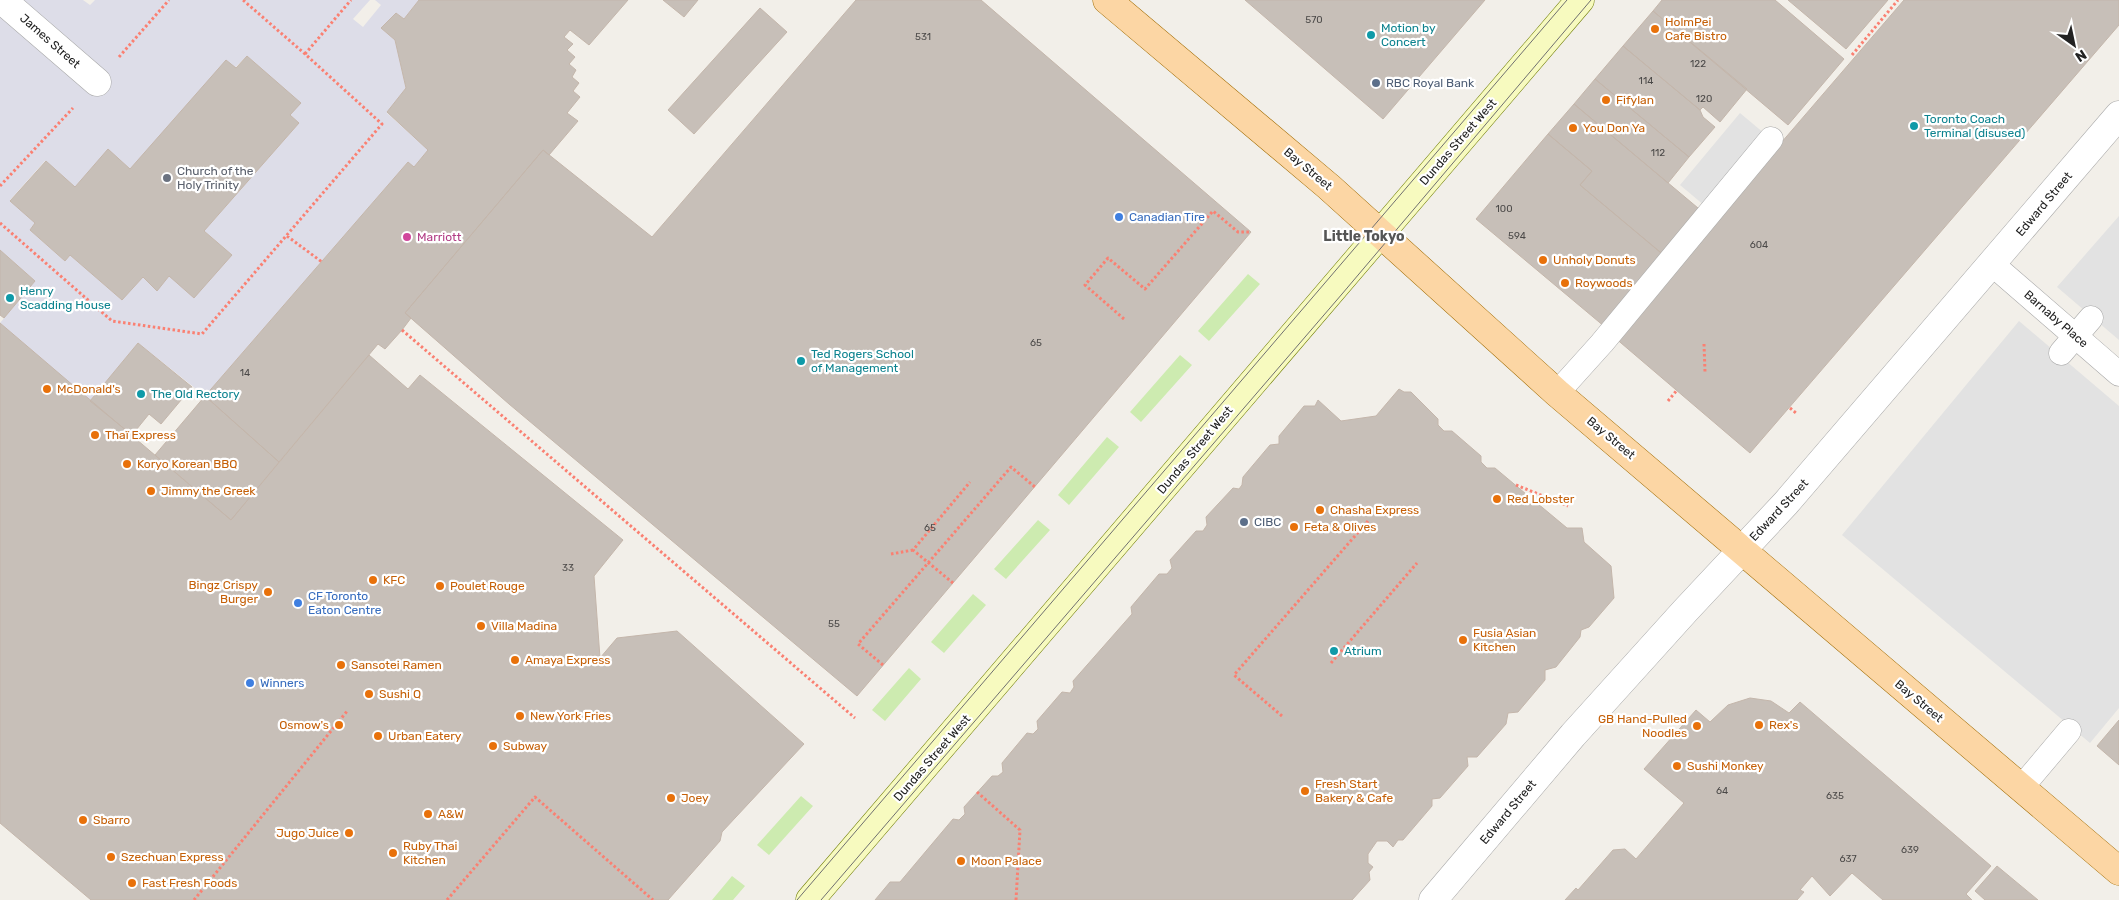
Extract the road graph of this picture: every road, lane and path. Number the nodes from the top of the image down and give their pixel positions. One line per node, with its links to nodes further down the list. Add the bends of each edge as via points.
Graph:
1 (2, 0): 10 (street, James Street)
2 (170, 0): 10 (path)
3 (243, 0): 8 (path)
4 (351, 0): 8 (path)
5 (1107, 0): 16 (main road, Bay Street)
6 (1580, 0): 16 (main road, Dundas Street West)
7 (1898, 0): 9 (path)
8 (305, 54): 17 (path, via 382,124)
9 (1852, 55)
10 (97, 82): 13 (path)
11 (2119, 115): 19 (street, Edward Street)
12 (1771, 139): 28 (lane)
13 (0, 186)
14 (0, 223): 17 (path, via 112,321 202,334)
15 (1251, 232): 21 (path, via 1238,232 1214,211 1145,289 1108,258 1085,285)
16 (1380, 234): 28 (main road, Bay Street); 55 (main road, Dundas Street West)
17 (287, 236): 18 (path)
18 (322, 262)
19 (1992, 264): 24 (lane, Barnaby Place); 38 (street, Edward Street)
20 (2091, 318): 24 (lane)
21 (1124, 319)
22 (402, 330): 47 (path)
23 (1704, 344): 25 (path)
24 (2068, 344): 26 (lane, Barnaby Place)
25 (1704, 372)
26 (2119, 374)
27 (1677, 390): 29 (path)
28 (1557, 393): 38 (main road, Bay Street)
29 (1668, 401)
30 (1790, 408): 31 (path)
31 (1796, 413)
32 (970, 482): 37 (path)
33 (1516, 485): 35 (path)
34 (1034, 487): 40 (path, via 1011,467)
35 (1568, 506)
36 (1368, 521): 46 (path, via 1234,676)
37 (913, 550): 39 (path); 40 (path)
38 (1743, 550): 49 (main road, Bay Street); 57 (street, Edward Street, via 1573,735)
39 (891, 554)
40 (928, 563): 42 (path); 44 (path, via 858,644)
41 (1417, 563): 43 (path)
42 (953, 583)
43 (1331, 663)
44 (883, 665)
45 (348, 710): 52 (path)
46 (1282, 716)
47 (855, 718)
48 (2069, 731): 49 (lane)
49 (2021, 788): 51 (main road, Bay Street)
50 (977, 792): 56 (path, via 1020,830)
51 (2119, 871)
52 (194, 900)
53 (447, 900): 54 (path, via 535,797)
54 (653, 900)
55 (810, 900)
56 (1016, 900)
57 (1433, 900)

